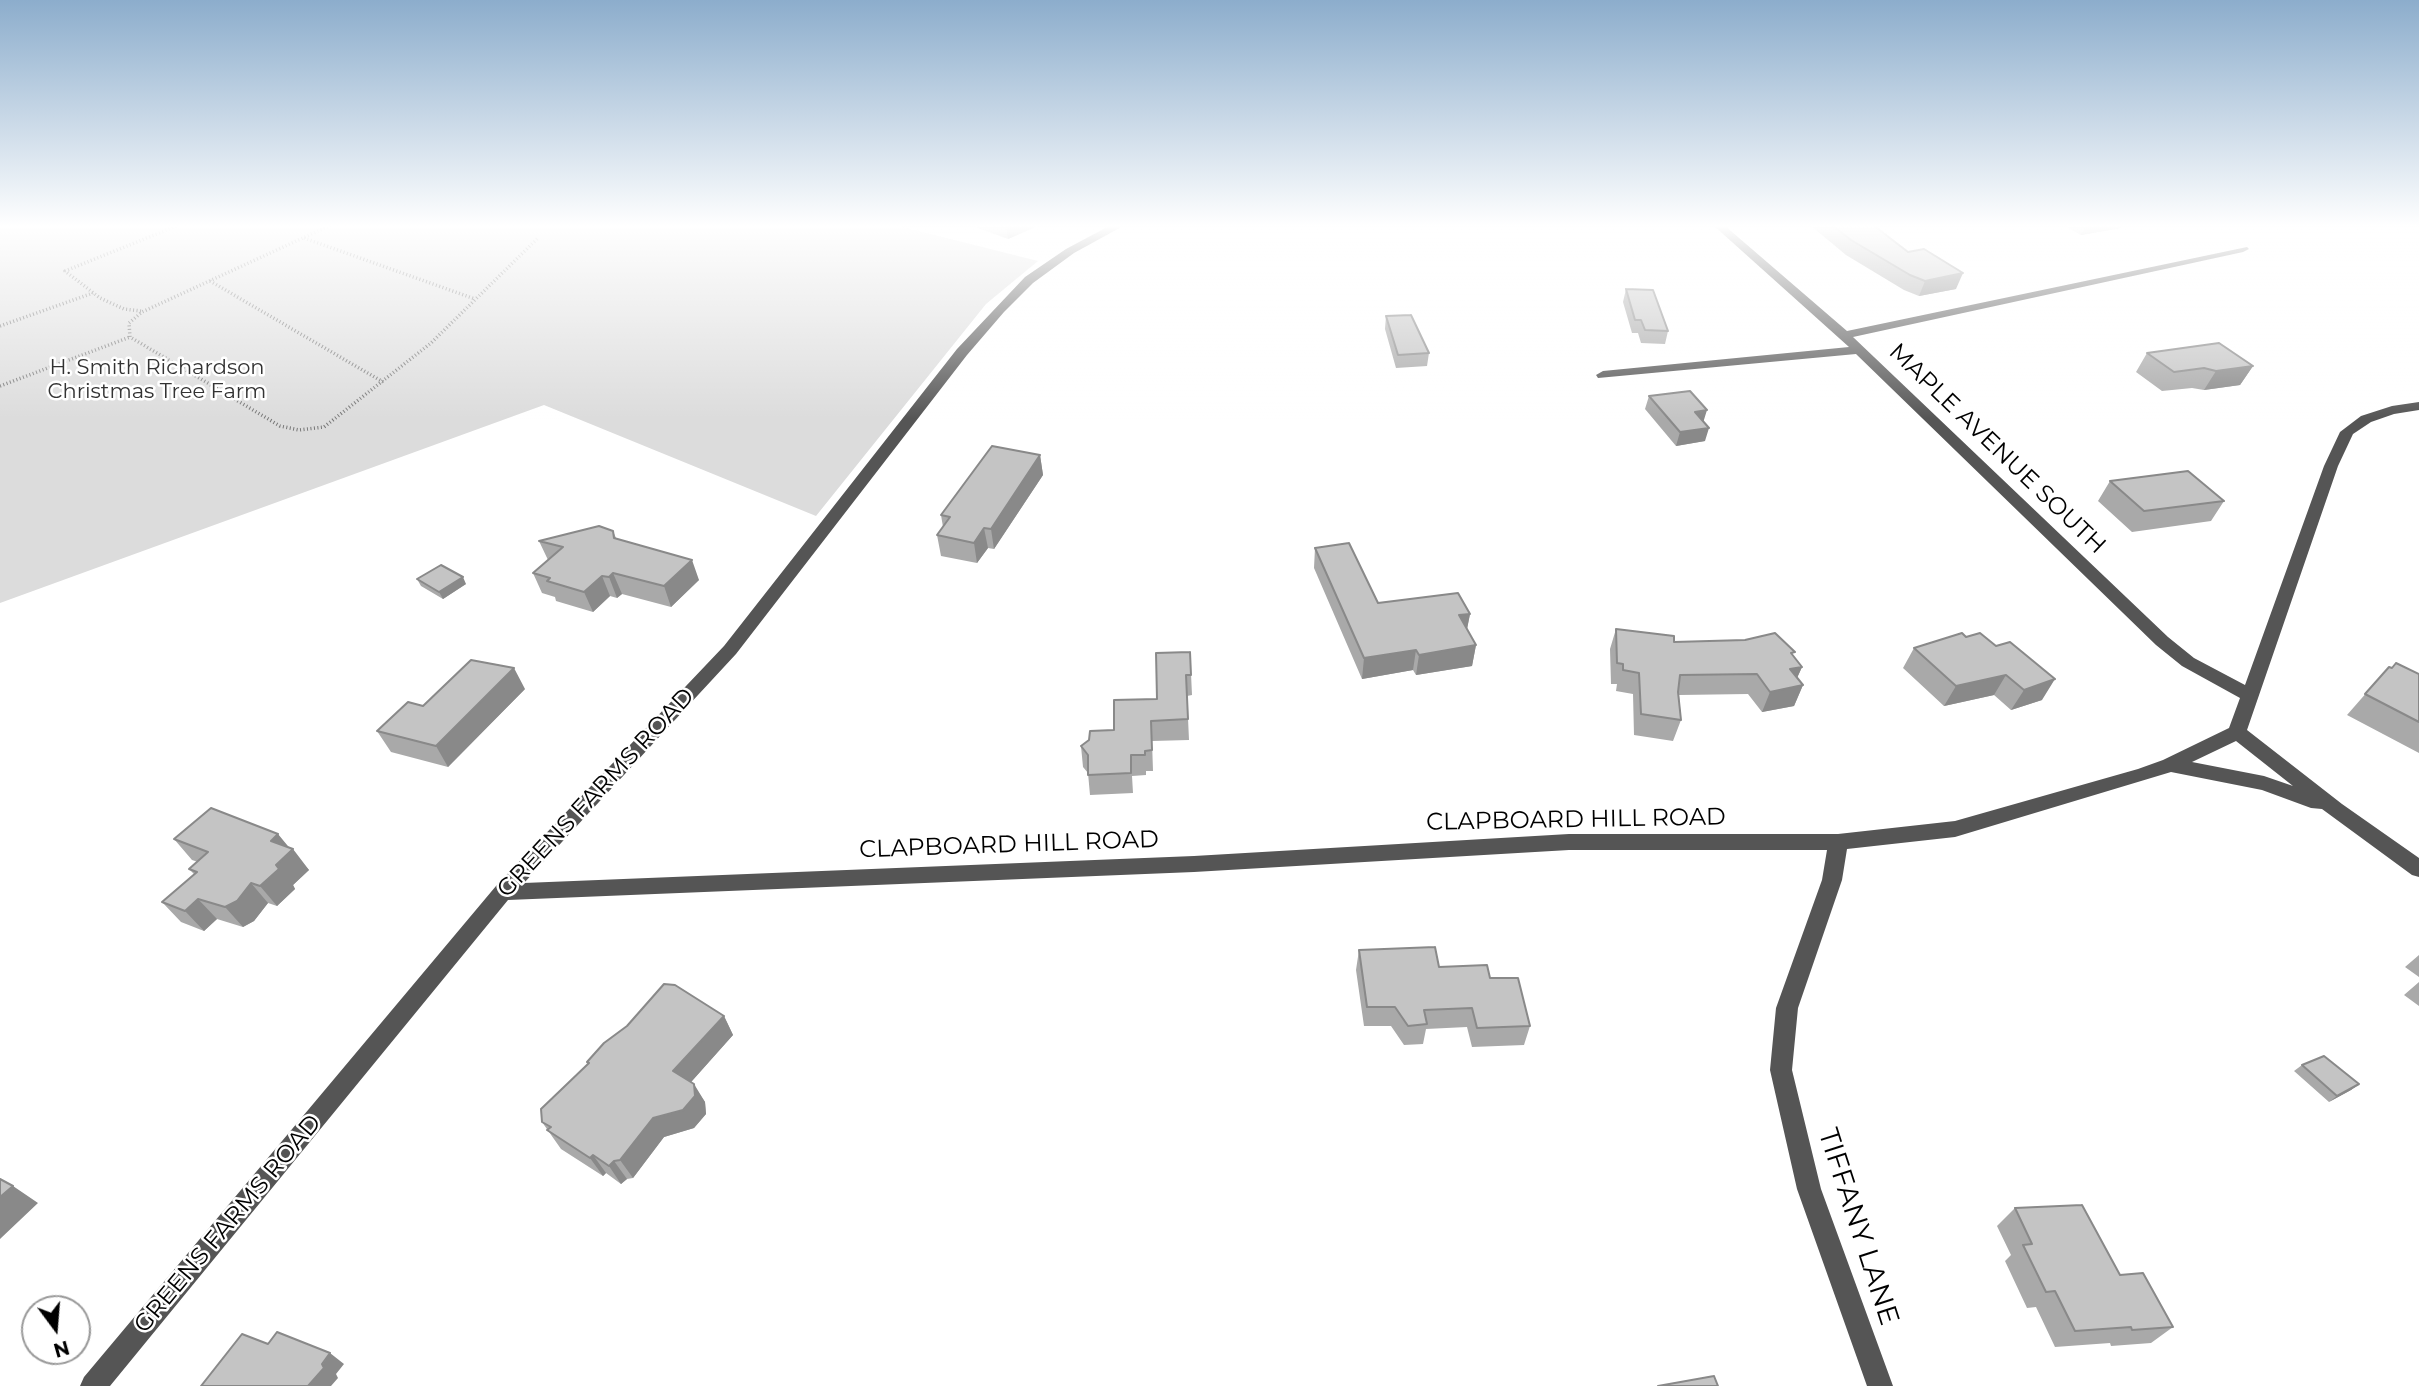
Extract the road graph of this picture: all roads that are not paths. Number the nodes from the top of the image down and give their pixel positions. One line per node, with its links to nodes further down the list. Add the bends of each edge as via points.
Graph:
1 (1019, 290): 14 (street, GREENS FARMS ROAD, via 962,352 730,650)
2 (1792, 290): 4 (street, MAPLE AVENUE SOUTH)
3 (2052, 290): 4 (street)
4 (1844, 335): 5 (street, MAPLE AVENUE SOUTH)
5 (1859, 350): 6 (street); 8 (street, MAPLE AVENUE SOUTH, via 2162,641 2188,662)
6 (1603, 375)
7 (2419, 406): 8 (street, via 2366,419 2347,432)
8 (2250, 695): 9 (street)
9 (2237, 732): 10 (street, CLAPBOARD HILL ROAD); 11 (street)
10 (2170, 765): 11 (street, via 2264,783); 12 (street, CLAPBOARD HILL ROAD, via 1955,829)
11 (2334, 809): 13 (street)
12 (1838, 842): 14 (street, CLAPBOARD HILL ROAD, via 1569,842 1194,864); 16 (street, TIFFANY LANE, via 1832,880 1787,1008 1781,1070 1809,1189)
13 (2419, 869)
14 (503, 892): 15 (street, GREENS FARMS ROAD)
15 (93, 1386)
16 (1880, 1386)

